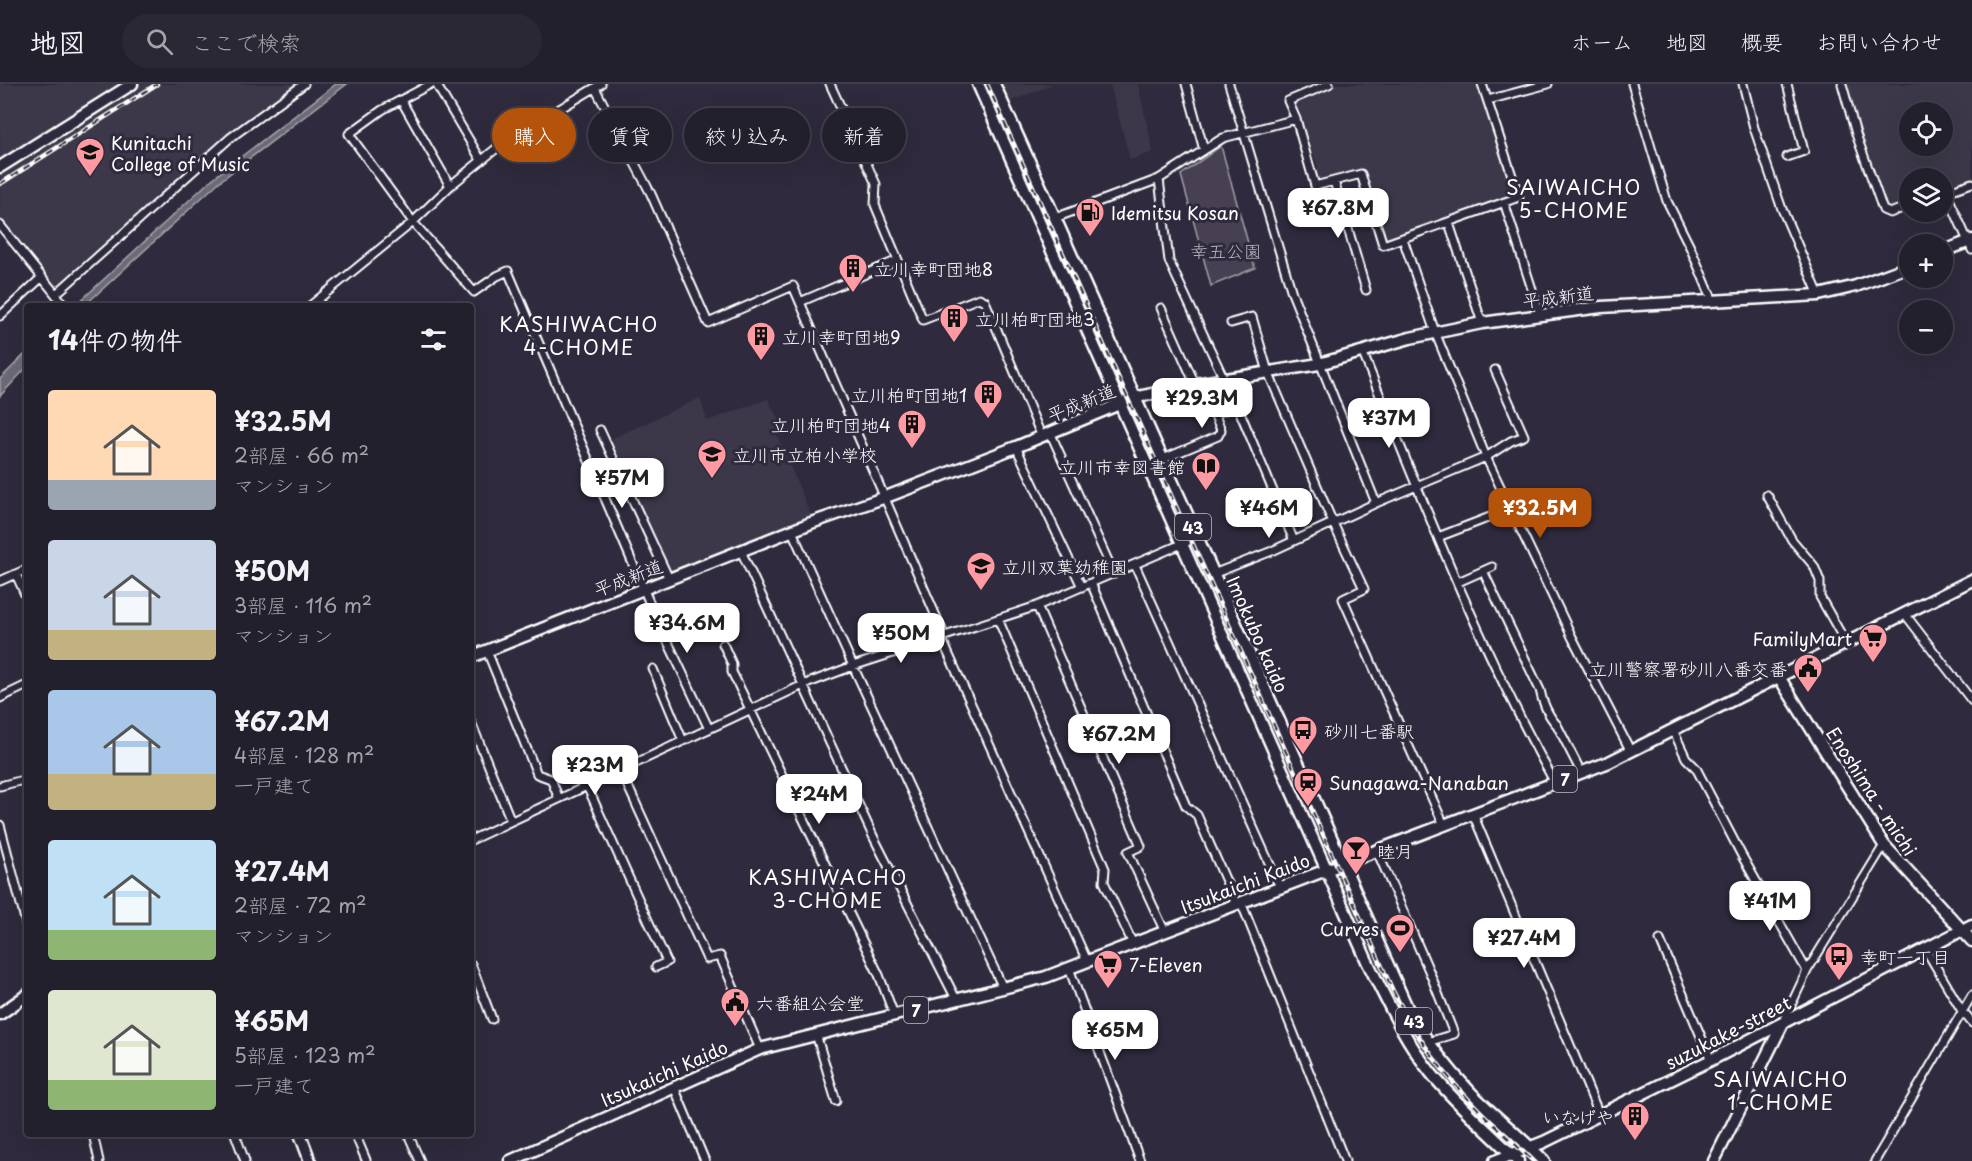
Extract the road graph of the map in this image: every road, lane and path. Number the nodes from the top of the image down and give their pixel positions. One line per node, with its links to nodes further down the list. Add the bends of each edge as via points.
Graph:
1 (132, 84): 24 (main road)
2 (304, 84): 44 (street, via 230,138)
3 (433, 84): 17 (street); 23 (street)
4 (830, 84): 40 (street, via 876,183 875,205)
5 (978, 84): 63 (main road, Imokubo kaido / 43)
6 (994, 84): 33 (main road, Imokubo kaido / 43)
7 (1186, 84): 21 (street)
8 (1229, 84): 20 (street)
9 (1329, 84): 19 (street, via 1288,101)
10 (1482, 84): 18 (street)
11 (1548, 84): 18 (street)
12 (1632, 84): 46 (street, via 1667,201)
13 (1743, 84): 45 (street, via 1782,210)
14 (1787, 84): 22 (street, via 1804,151)
15 (1842, 84): 31 (street, via 1883,210 1890,213)
16 (598, 86): 23 (street); 47 (street, via 708,323 793,286)
17 (401, 100): 28 (street); 34 (street, via 349,134)
18 (1488, 100): 30 (street, via 1519,197)
19 (1296, 118): 20 (street); 26 (street, via 1315,186)
20 (1244, 132): 21 (street, via 1222,138); 57 (street, via 1292,293)
21 (1204, 150): 25 (street)
22 (1787, 157)
23 (482, 160): 28 (street)
24 (0, 167)
25 (1159, 180): 33 (street); 60 (street, via 1169,261)
26 (1334, 181): 37 (street, via 1360,174 1383,245); 43 (street)
27 (1972, 183): 29 (street)
28 (450, 186): 34 (street)
29 (1953, 190)
30 (1504, 202): 35 (street); 51 (street)
31 (1899, 209)
32 (1953, 210): 38 (street)
33 (1055, 218): 62 (main road, Imokubo kaido / 43)
34 (413, 222): 49 (street); 95 (street, via 474,292 508,272)
35 (1449, 223): 37 (street); 54 (street)
36 (0, 225): 42 (street)
37 (1403, 239): 55 (street)
38 (1971, 244): 39 (main road)
39 (1953, 249)
40 (898, 260): 47 (street); 66 (street, via 923,320 979,298 985,301)
41 (1899, 270): 45 (main road, 平成新道)
42 (42, 278): 44 (street); 52 (street)
43 (1366, 290)
44 (56, 294): 48 (street)
45 (1819, 295): 46 (main road, 平成新道)
46 (1713, 301): 51 (main road, 平成新道)
47 (800, 302): 72 (street)
48 (63, 303)
49 (314, 303)
50 (1161, 308): 61 (street)
51 (1540, 314): 54 (main road, 平成新道)
52 (0, 316)
53 (1232, 323): 59 (street, via 1252,317)
54 (1482, 323): 55 (main road, 平成新道)
55 (1435, 332): 56 (main road, 平成新道); 68 (street)
56 (1362, 351): 57 (main road, 平成新道); 70 (street)
57 (1319, 364): 59 (main road, 平成新道); 73 (street)
58 (1496, 370): 68 (street, via 1524,435)
59 (1268, 372): 60 (main road, 平成新道); 75 (street)
60 (1224, 380): 61 (main road, 平成新道)
61 (1198, 383): 62 (main road, 平成新道); 64 (street)
62 (1134, 398): 63 (main road, 平成新道); 69 (main road, Imokubo kaido / 43)
63 (1119, 404): 66 (main road, 平成新道); 80 (main road, Imokubo kaido / 43)
64 (1215, 414): 69 (street, via 1221,430 1218,436); 79 (street, via 1237,405)
65 (600, 430): 89 (street)
66 (1046, 434): 67 (main road, 平成新道); 87 (street)
67 (1016, 447): 72 (main road, 平成新道); 94 (street)
68 (1486, 457): 70 (street); 74 (street)
69 (1162, 459): 77 (main road, Imokubo kaido / 43)
70 (1417, 487): 73 (street); 78 (street)
71 (1767, 495): 101 (street, via 1792,540 1814,566 1820,581 1820,597)
72 (886, 497): 76 (main road, 平成新道); 100 (street)
73 (1376, 503): 75 (street)
74 (1511, 509): 78 (street); 117 (street)
75 (1333, 523): 79 (street); 128 (street, via 1364,589 1343,599)
76 (792, 531): 81 (main road, 平成新道); 105 (street)
77 (1198, 537): 80 (street); 88 (main road, Imokubo kaido / 43)
78 (1438, 537): 92 (street)
79 (1294, 541): 88 (street)
80 (1182, 544): 82 (street); 133 (main road, Imokubo kaido / 43)
81 (741, 551): 89 (main road, 平成新道); 108 (street)
82 (1135, 565): 87 (street); 134 (street)
83 (1492, 567): 85 (street)
84 (24, 570): 86 (street)
85 (1484, 571): 92 (street); 119 (street, via 1552,720)
86 (16, 574): 90 (street); 96 (street)
87 (1114, 574): 93 (street)
88 (1214, 574): 132 (main road, Imokubo kaido / 43)
89 (669, 579): 95 (main road, 平成新道)
90 (0, 580)
91 (1972, 580): 98 (main road, Itsukaichi Kaido / 7)
92 (1458, 582): 121 (street, via 1520,720)
93 (1091, 583): 94 (street); 135 (street, via 1186,806 1197,814)
94 (1082, 587): 97 (street)
95 (643, 589): 103 (main road, 平成新道); 114 (street)
96 (24, 592)
97 (1037, 606): 99 (street); 138 (street, via 1140,846 1128,852)
98 (1905, 614): 101 (main road, Itsukaichi Kaido / 7); 111 (street)
99 (998, 619): 100 (street); 141 (street)
100 (943, 638): 105 (street); 143 (street)
101 (1846, 643): 107 (main road, Itsukaichi Kaido / 7)
102 (723, 644): 112 (street)
103 (488, 651): 104 (main road, 平成新道); 124 (street, via 537,774 551,779)
104 (474, 656)
105 (852, 666): 108 (street); 148 (street)
106 (652, 669): 116 (street)
107 (1779, 677): 115 (main road, Itsukaichi Kaido / 7); 130 (main road, Enoshima - michi)
108 (803, 685): 112 (street); 151 (street, via 873,836)
109 (24, 686): 110 (street)
110 (0, 698)
111 (1972, 701)
112 (750, 710): 114 (street); 154 (street, via 879,975)
113 (474, 729): 126 (street)
114 (709, 729): 116 (street)
115 (1673, 730): 117 (main road, Itsukaichi Kaido / 7); 146 (street)
116 (683, 741): 118 (street)
117 (1630, 752): 119 (main road, Itsukaichi Kaido / 7)
118 (621, 771): 123 (street); 160 (street, via 707,959 720,956)
119 (1581, 772): 121 (main road, Itsukaichi Kaido / 7)
120 (24, 780): 122 (street)
121 (1555, 783): 125 (main road, Itsukaichi Kaido / 7)
122 (0, 786)
123 (587, 786): 124 (street); 144 (street, via 667,962)
124 (559, 799): 126 (street)
125 (1473, 814): 128 (main road, Itsukaichi Kaido / 7); 164 (street)
126 (511, 821): 129 (street)
127 (0, 825): 136 (street)
128 (1444, 825): 131 (main road, Itsukaichi Kaido / 7)
129 (474, 839)
130 (1884, 845): 137 (main road, Enoshima - michi); 146 (street)
131 (1377, 851): 132 (main road, Itsukaichi Kaido / 7); 159 (street, via 1454,1034)
132 (1343, 863): 133 (main road, Itsukaichi Kaido / 7); 159 (main road, Imokubo kaido / 43, via 1397,988)
133 (1327, 869): 134 (main road, Itsukaichi Kaido / 7); 171 (main road, Imokubo kaido / 43, via 1372,971 1414,1048 1468,1114)
134 (1280, 887): 135 (main road, Itsukaichi Kaido / 7)
135 (1238, 903): 138 (main road, Itsukaichi Kaido / 7); 180 (street)
136 (24, 916)
137 (1967, 928): 140 (main road, Enoshima - michi); 142 (main road, suzukake-street)
138 (1165, 932): 141 (main road, Itsukaichi Kaido / 7)
139 (1660, 940): 161 (street)
140 (1972, 941)
141 (1133, 944): 143 (main road, Itsukaichi Kaido / 7)
142 (1926, 950): 152 (street); 156 (main road, suzukake-street)
143 (1087, 961): 145 (main road, Itsukaichi Kaido / 7)
144 (656, 967)
145 (1070, 968): 148 (main road, Itsukaichi Kaido / 7); 179 (street)
146 (1807, 971): 156 (street)
147 (474, 972): 155 (street)
148 (1003, 988): 151 (main road, Itsukaichi Kaido / 7)
149 (1972, 995): 152 (street)
150 (24, 996): 153 (main road)
151 (956, 999): 154 (main road, Itsukaichi Kaido / 7)
152 (1962, 1011): 157 (street); 184 (street)
153 (0, 1014)
154 (894, 1015): 158 (main road, Itsukaichi Kaido / 7)
155 (492, 1019)
156 (1783, 1022): 161 (main road, suzukake-street); 183 (main road)
157 (1972, 1023)
158 (816, 1035): 160 (main road, Itsukaichi Kaido / 7); 163 (street)
159 (1428, 1042): 170 (main road, Imokubo kaido / 43, via 1471,1093)
160 (760, 1049): 162 (main road, Itsukaichi Kaido / 7)
161 (1711, 1060): 164 (main road, suzukake-street)
162 (674, 1087): 177 (main road, Itsukaichi Kaido / 7); 178 (street)
163 (836, 1101)
164 (1599, 1114): 170 (main road, suzukake-street)
165 (94, 1137): 173 (street)
166 (236, 1137): 174 (street)
167 (301, 1137): 175 (main road)
168 (356, 1137): 172 (street)
169 (409, 1137): 176 (street)
170 (1531, 1148): 171 (main road, suzukake-street); 182 (main road, Imokubo kaido / 43)
171 (1515, 1158): 181 (main road, suzukake-street)
172 (366, 1160)
173 (99, 1161)
174 (245, 1161)
175 (310, 1161)
176 (420, 1161)
177 (510, 1161)
178 (705, 1161)
179 (1140, 1161)
180 (1345, 1161)
181 (1495, 1161)
182 (1544, 1161)
183 (1714, 1161)
184 (1875, 1161)

